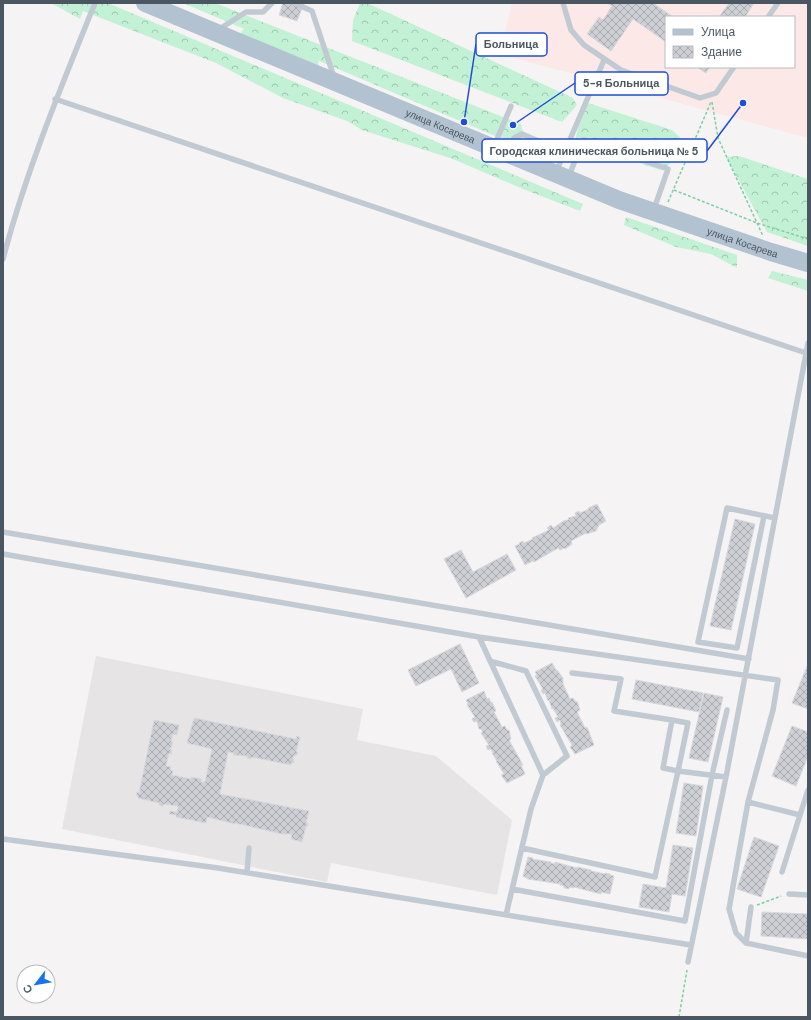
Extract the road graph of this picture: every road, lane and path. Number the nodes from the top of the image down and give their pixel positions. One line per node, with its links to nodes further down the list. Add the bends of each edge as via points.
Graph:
1 (95, 3): 12 (lane)
2 (145, 3): 8 (main road, улица Косарева)
3 (272, 3): 8 (lane, via 263,12 246,12)
4 (294, 3): 11 (lane, via 312,10)
5 (562, 3): 9 (lane, via 571,30 584,45)
6 (778, 3): 7 (lane)
7 (769, 16)
8 (214, 32): 11 (main road, улица Косарева)
9 (604, 60): 10 (lane, via 621,70 700,98 716,93); 15 (lane)
10 (733, 68)
11 (336, 84): 14 (main road, улица Косарева)
12 (55, 99): 22 (lane, via 16,209); 25 (lane)
13 (511, 106): 14 (lane)
14 (500, 151): 15 (lane, via 522,134); 16 (main road, улица Косарева)
15 (564, 152): 16 (lane)
16 (561, 177): 18 (main road, улица Косарева); 18 (lane, via 585,140 668,169)
17 (674, 190): 18 (path); 19 (path); 19 (path, via 712,100 718,138)
18 (661, 207): 21 (main road, улица Косарева)
19 (757, 223): 20 (path); 21 (path)
20 (808, 239)
21 (770, 252): 23 (main road, улица Косарева)
22 (3, 259)
23 (808, 263)
24 (808, 343): 25 (lane)
25 (806, 353): 27 (lane)
26 (764, 516): 26 (lane, via 727,508 698,642 737,648); 27 (lane)
27 (775, 518): 31 (lane)
28 (3, 532): 31 (lane)
29 (3, 554): 30 (lane)
30 (478, 637): 32 (lane); 34 (lane)
31 (749, 659): 34 (lane)
32 (490, 661): 38 (lane); 38 (lane, via 526,671 567,756)
33 (572, 673): 36 (lane, via 621,679 614,711)
34 (745, 676): 40 (lane); 42 (lane, via 778,680 773,710)
35 (727, 710): 39 (lane)
36 (672, 720): 37 (lane, via 663,768); 37 (lane, via 688,723)
37 (678, 771): 39 (lane); 46 (lane, via 655,877)
38 (543, 775): 46 (lane, via 531,809)
39 (712, 775): 40 (lane); 49 (lane, via 685,921)
40 (726, 777): 55 (lane)
41 (808, 790): 43 (lane)
42 (748, 802): 43 (lane); 54 (lane, via 729,909 736,933)
43 (800, 815): 48 (lane)
44 (3, 839): 47 (lane)
45 (249, 848): 47 (lane)
46 (522, 848): 49 (lane)
47 (246, 872): 53 (lane)
48 (782, 872)
49 (512, 889): 53 (lane)
50 (789, 894): 51 (lane); 52 (path)
51 (808, 895)
52 (751, 907): 54 (lane)
53 (506, 915): 55 (lane)
54 (746, 943): 56 (lane)
55 (691, 946): 57 (lane)
56 (808, 956)
57 (688, 962): 58 (path)
58 (679, 1017)

